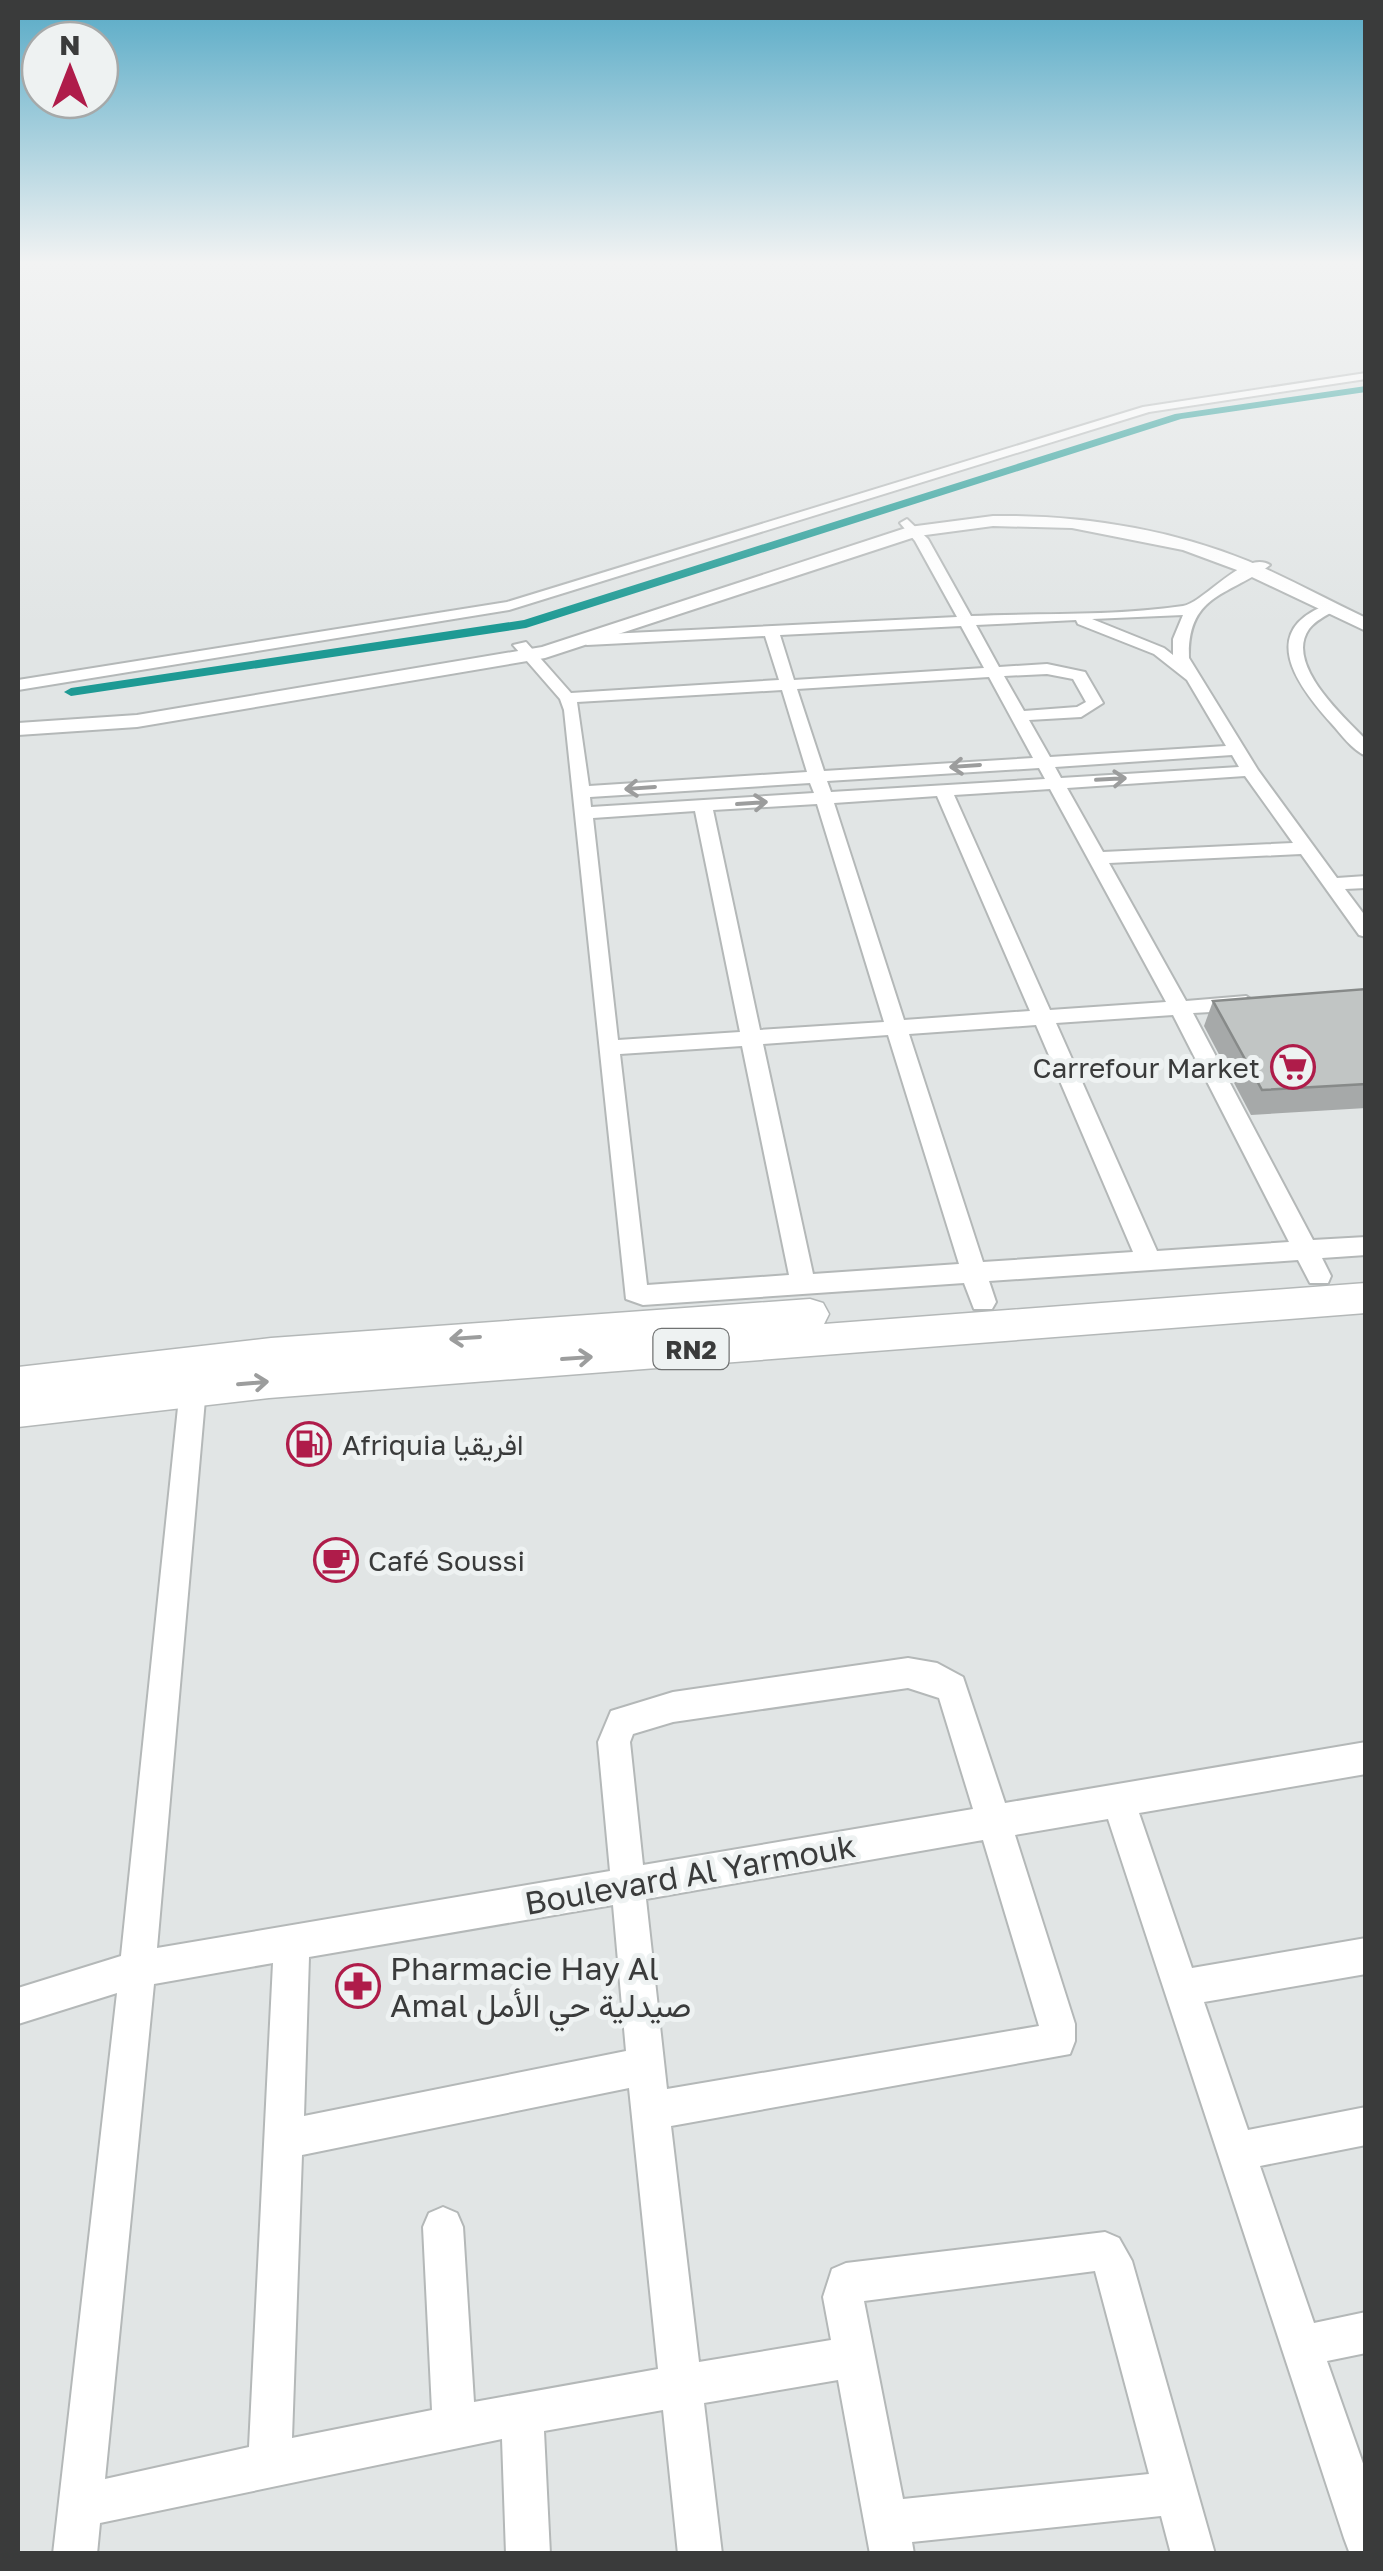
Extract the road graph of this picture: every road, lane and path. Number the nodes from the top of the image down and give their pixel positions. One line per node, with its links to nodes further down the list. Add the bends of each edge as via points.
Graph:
1 (1306, 385): 16 (street, via 1147,409 510,606)
2 (911, 527): 3 (main road, via 1000,516 1099,520 1205,542); 8 (street); 11 (main road); 12 (main road)
3 (1257, 568): 4 (main road); 5 (street); 6 (main road)
4 (1329, 608): 9 (main road); 22 (street, via 1301,628 1293,656)
5 (1190, 610): 7 (street); 14 (street, via 1179,640)
6 (1366, 613)
7 (1073, 618): 8 (street); 14 (street, via 1158,651)
8 (969, 622): 10 (street); 13 (street)
9 (1366, 625)
10 (772, 634): 11 (street); 15 (street)
11 (587, 640): 12 (main road)
12 (526, 650): 17 (street); 19 (main road, via 162,706); 20 (main road, via 137,721)
13 (997, 672): 15 (street); 18 (street); 18 (street, via 1071,672 1084,680 1095,703 1081,712)
14 (1189, 676): 21 (street)
15 (788, 684): 17 (street); 25 (street)
16 (21, 688)
17 (567, 698): 29 (street)
18 (1020, 716): 23 (street)
19 (18, 718)
20 (18, 729)
21 (1237, 750): 23 (street); 24 (street)
22 (1366, 751)
23 (1045, 761): 25 (street, one-way to 25); 26 (street)
24 (1250, 771): 26 (street, one-way to 24); 31 (street)
25 (817, 776): 28 (street); 29 (street, one-way to 29)
26 (1057, 782): 27 (street); 32 (street)
27 (944, 790): 28 (street); 38 (street)
28 (824, 798): 30 (street, one-way to 28); 39 (street)
29 (584, 802): 30 (street); 41 (street)
30 (703, 806): 40 (street)
31 (1306, 848): 32 (street); 34 (street)
32 (1097, 858): 37 (street)
33 (1366, 882): 34 (street)
34 (1331, 884): 35 (street)
35 (1365, 930)
36 (1273, 1001): 37 (street)
37 (1180, 1009): 38 (street); 44 (street)
38 (1044, 1018): 39 (street); 43 (street)
39 (896, 1028): 40 (street); 47 (street)
40 (752, 1038): 41 (street); 46 (street)
41 (610, 1048): 46 (street, via 636,1292)
42 (1366, 1246): 44 (street)
43 (1149, 1260): 44 (street); 47 (street)
44 (1311, 1264): 45 (highway, RN2); 47 (highway, RN2)
45 (1366, 1273)
46 (803, 1285): 47 (street)
47 (978, 1287): 49 (highway, RN2, one-way to 49)
48 (1366, 1298): 50 (highway, RN2, one-way to 48)
49 (18, 1382)
50 (194, 1388): 51 (highway, RN2); 58 (street)
51 (18, 1410)
52 (1366, 1758): 53 (street, Boulevard Al Yarmouk)
53 (1118, 1800): 54 (street, Boulevard Al Yarmouk); 59 (street)
54 (992, 1822): 55 (street, Boulevard Al Yarmouk); 55 (street, via 952,1688 937,1678 908,1673 673,1707 622,1722 614,1742); 62 (street, via 1057,2040)
55 (629, 1885): 56 (street, Boulevard Al Yarmouk); 61 (street)
56 (292, 1943): 58 (street, Boulevard Al Yarmouk); 64 (street)
57 (1366, 1956): 59 (street)
58 (138, 1970): 60 (street, Boulevard Al Yarmouk); 75 (street)
59 (1179, 1988): 65 (street)
60 (18, 2006)
61 (646, 2066): 62 (street); 64 (street)
62 (650, 2110): 70 (street)
63 (1366, 2126): 65 (street)
64 (285, 2139): 73 (street)
65 (1234, 2152): 68 (street)
66 (443, 2227): 72 (street)
67 (1366, 2332): 68 (street)
68 (1300, 2346): 77 (street)
69 (854, 2356): 70 (street); 74 (street, via 846,2283 1105,2252); 76 (street)
70 (681, 2385): 71 (street); 80 (street)
71 (522, 2413): 72 (street); 79 (street)
72 (454, 2426): 73 (street)
73 (270, 2462): 75 (street)
74 (1176, 2493): 76 (street); 81 (street)
75 (80, 2506): 78 (street)
76 (890, 2538)
77 (1366, 2538)
78 (75, 2554)
79 (528, 2554)
80 (700, 2554)
81 (1192, 2554)

